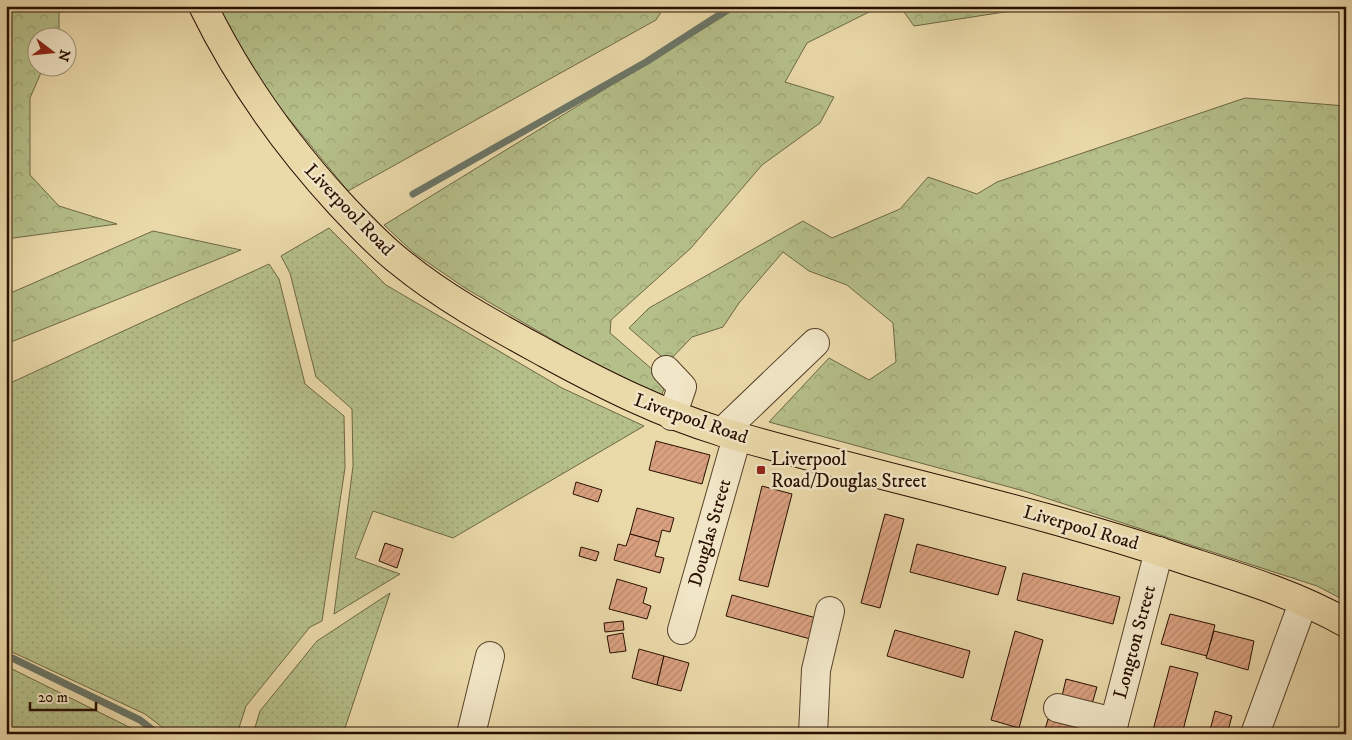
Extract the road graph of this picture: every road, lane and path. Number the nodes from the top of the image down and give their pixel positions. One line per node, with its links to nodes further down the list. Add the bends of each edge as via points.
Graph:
1 (203, 6): 4 (main road, Liverpool Road, via 248,89 278,129 314,175 366,232 399,262 513,336 594,380)
2 (815, 343): 5 (street)
3 (666, 370): 4 (street, via 682,387)
4 (672, 416): 5 (main road, Liverpool Road)
5 (730, 434): 6 (main road, Liverpool Road, via 1033,513); 10 (street, Douglas Street)
6 (1158, 550): 7 (main road, Liverpool Road); 13 (street, Longton Street)
7 (1303, 603): 9 (main road, Liverpool Road); 16 (street)
8 (830, 610): 15 (street, via 816,670)
9 (1346, 623)
10 (682, 630)
11 (490, 656): 14 (street)
12 (1058, 708): 13 (street)
13 (1112, 728)
14 (471, 734)
15 (813, 734)
16 (1255, 734)

